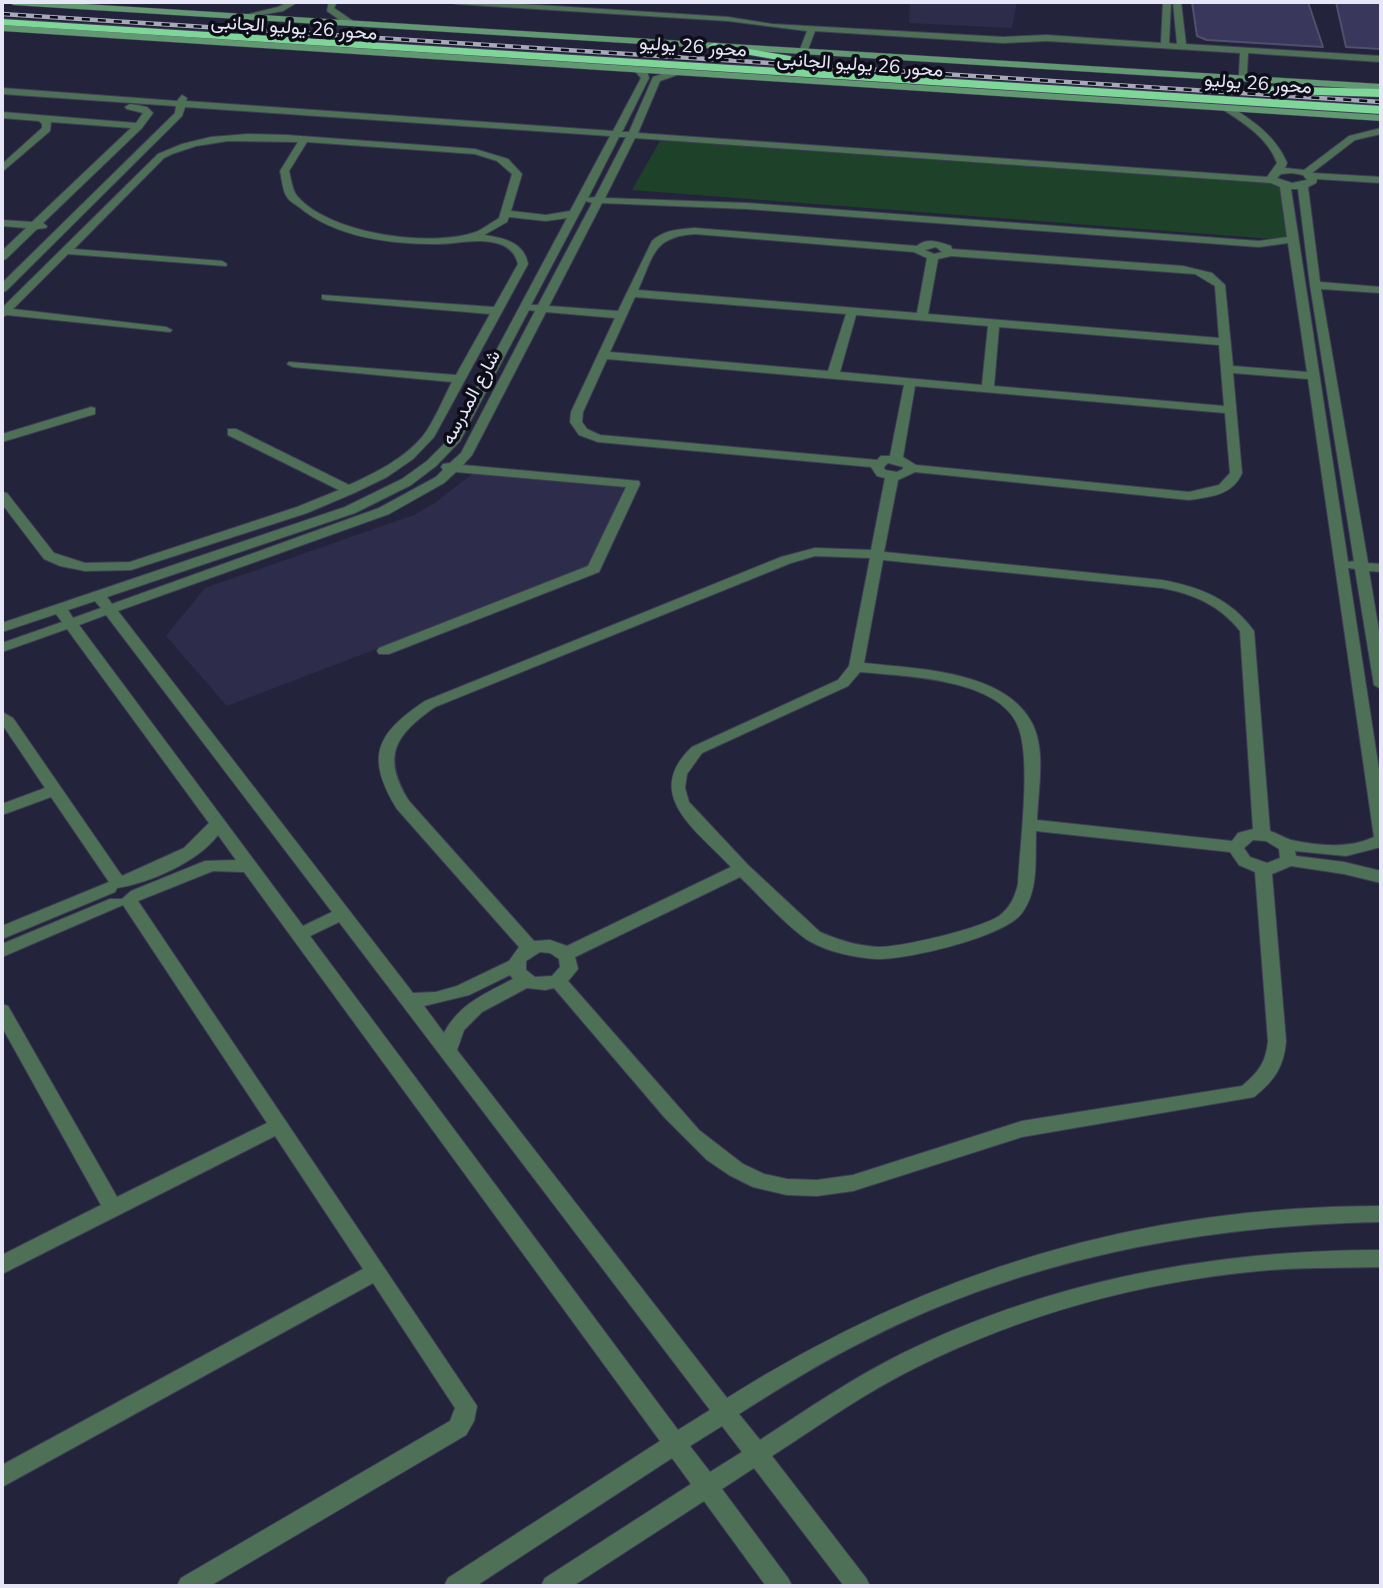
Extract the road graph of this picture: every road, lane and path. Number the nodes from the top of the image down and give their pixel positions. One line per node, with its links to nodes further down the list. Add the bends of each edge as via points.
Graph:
1 (13, 2): 9 (main road, محور 26 يوليو الجانبى)
2 (294, 2): 9 (street)
3 (333, 2): 11 (street, via 330,9)
4 (456, 2): 8 (street)
5 (515, 2): 8 (street)
6 (1167, 2): 15 (street)
7 (1177, 2): 16 (street)
8 (678, 14): 12 (street); 14 (street)
9 (245, 16): 11 (main road, محور 26 يوليو الجانبى)
10 (2, 20): 13 (highway); 19 (highway, محور 26 يوليو); 22 (highway, محور 26 يوليو)
11 (351, 23): 24 (main road, محور 26 يوليو الجانبى)
12 (817, 29): 14 (street); 27 (street)
13 (35, 30): 17 (main road, محور 26 يوليو الجانبى)
14 (893, 31): 21 (street, via 1003,40)
15 (1166, 31): 16 (street); 21 (street)
16 (1180, 32): 23 (street)
17 (86, 33): 18 (main road); 20 (main road, محور 26 يوليو الجانبى)
18 (2, 36)
19 (260, 38): 20 (highway); 29 (highway, محور 26 يوليو)
20 (216, 42): 33 (main road, محور 26 يوليو الجانبى)
21 (1165, 43): 23 (street)
22 (564, 45): 25 (highway, محور 26 يوليو); 29 (highway, via 570,52)
23 (1182, 45): 26 (street); 28 (street)
24 (714, 46): 27 (main road, محور 26 يوليو الجانبى); 31 (highway)
25 (628, 49): 31 (highway, محور 26 يوليو); 32 (highway, via 613,55)
26 (1240, 50): 28 (street); 35 (street, via 1236,75); 37 (street, via 1243,75)
27 (808, 52): 35 (main road, محور 26 يوليو الجانبى)
28 (1316, 53): 30 (street)
29 (560, 57): 32 (highway, محور 26 يوليو)
30 (1381, 57)
31 (790, 59): 37 (highway, محور 26 يوليو)
32 (623, 61): 39 (highway, محور 26 يوليو)
33 (637, 69): 34 (main road, محور 26 يوليو الجانبى); 52 (street, شارع المدرسه, via 645,78)
34 (677, 72): 43 (main road, محور 26 يوليو الجانبى); 54 (street, شارع المدرسه, via 656,79)
35 (1230, 79): 37 (main road, محور 26 يوليو الجانبى)
36 (2, 82): 42 (street)
37 (1254, 85): 40 (highway, محور 26 يوليو)
38 (2, 91): 42 (street)
39 (1086, 91): 43 (highway); 45 (highway, محور 26 يوليو)
40 (1381, 93)
41 (2, 97): 51 (street, via 144,109 148,113)
42 (178, 100): 49 (street); 52 (street); 76 (street); 91 (street, via 178,114)
43 (1114, 100): 44 (main road, محور 26 يوليو الجانبى)
44 (1225, 107): 48 (main road, محور 26 يوليو الجانبى); 60 (street, via 1280,155)
45 (1381, 110)
46 (2, 115): 47 (street)
47 (41, 118): 51 (street); 59 (street, via 47,129)
48 (1381, 118)
49 (411, 120): 50 (street); 56 (street, via 414,127 409,135)
50 (448, 123): 52 (street); 57 (street, via 430,135)
51 (139, 126): 76 (street)
52 (618, 131): 54 (street); 65 (street, شارع المدرسه)
53 (1381, 131): 58 (street, via 1352,138)
54 (634, 132): 60 (street); 66 (street, شارع المدرسه)
55 (303, 141): 56 (street); 79 (street, via 288,159 284,178 292,197 316,216 393,239); 84 (street, via 229,138 199,142 161,156)
56 (388, 146): 57 (street)
57 (435, 149): 70 (street, via 478,152 514,168 517,174)
58 (1321, 163): 61 (street); 62 (street)
59 (2, 169)
60 (1278, 177): 62 (street); 62 (street); 67 (street)
61 (1346, 178): 62 (street); 63 (street)
62 (1308, 180): 64 (street); 68 (street)
63 (1381, 180)
64 (1381, 188)
65 (583, 197): 66 (street); 69 (street, شارع المدرسه)
66 (599, 198): 71 (street); 97 (street, شارع المدرسه)
67 (1287, 200): 68 (street); 80 (street)
68 (1305, 202): 90 (street)
69 (573, 214): 70 (street, via 546,218); 78 (street, شارع المدرسه)
70 (506, 215): 74 (street)
71 (915, 219): 72 (street); 77 (street)
72 (965, 222): 81 (street, via 949,227); 82 (street)
73 (2, 223): 76 (street)
74 (497, 225): 78 (street); 79 (street)
75 (2, 230): 76 (street)
76 (40, 230): 86 (street); 89 (street)
77 (930, 230): 81 (street); 83 (street)
78 (564, 231): 96 (street, شارع المدرسه)
79 (463, 238): 98 (street, via 508,244 523,256)
80 (1293, 239): 82 (street); 85 (street)
81 (945, 241): 83 (street); 87 (street, via 944,256); 107 (street, via 1207,275 1220,285)
82 (1259, 244): 85 (street)
83 (923, 246): 87 (street, via 924,255); 93 (street, via 679,232 655,242)
84 (66, 251): 88 (street); 101 (street)
85 (1295, 254): 105 (street)
86 (2, 257)
87 (933, 257): 102 (street)
88 (222, 264)
89 (2, 275)
90 (1316, 288): 92 (street); 94 (street); 106 (street)
91 (2, 289)
92 (1381, 290)
93 (632, 293): 99 (street); 100 (street)
94 (1381, 296)
95 (326, 297): 98 (street)
96 (525, 304): 97 (street); 124 (street, شارع المدرسه, via 454,441)
97 (542, 306): 99 (street); 125 (street, شارع المدرسه, via 466,455)
98 (498, 311): 113 (street)
99 (623, 312): 108 (street)
100 (852, 312): 102 (street); 112 (street)
101 (4, 313): 104 (street)
102 (922, 317): 103 (street)
103 (994, 323): 107 (street); 115 (street)
104 (166, 330)
105 (1308, 339): 106 (street); 111 (street)
106 (1324, 339): 117 (street)
107 (1224, 342): 110 (street)
108 (603, 355): 112 (street); 123 (street, via 576,422 583,432 598,438)
109 (293, 364): 113 (street)
110 (1226, 365): 111 (street); 118 (street)
111 (1314, 372): 116 (street)
112 (833, 375): 114 (street)
113 (460, 379): 128 (street, via 428,436 409,456)
114 (910, 382): 115 (street); 122 (street)
115 (988, 389): 118 (street)
116 (1318, 398): 117 (street); 133 (street)
117 (1334, 399): 134 (street)
118 (1230, 410): 126 (street, via 1234,480 1204,494)
119 (92, 411): 121 (street)
120 (232, 432): 128 (street)
121 (2, 438)
122 (896, 459): 123 (street); 126 (street)
123 (878, 464): 127 (street, via 881,472)
124 (430, 466): 125 (street); 130 (street, شارع المدرسه, via 369,502)
125 (454, 468): 131 (street, شارع المدرسه, via 424,491 384,511); 144 (street, via 634,484 594,569)
126 (911, 468): 127 (street)
127 (892, 476): 132 (street)
128 (349, 491): 129 (street, via 154,560 107,568 65,563 49,556)
129 (2, 496)
130 (268, 537): 131 (street); 139 (street, شارع المدرسه)
131 (279, 548): 139 (street, شارع المدرسه)
132 (876, 555): 145 (street); 153 (street, via 1162,584 1200,593 1228,609 1247,631); 168 (street, via 831,551 786,560 430,704 395,732 386,749 384,768 390,787)
133 (1342, 564): 134 (street); 136 (street)
134 (1362, 566): 135 (street); 137 (street)
135 (1381, 568)
136 (1345, 587): 137 (street); 152 (street)
137 (1366, 589): 138 (street); 146 (street)
138 (1381, 590)
139 (103, 603): 140 (street, شارع المدرسه); 141 (street, شارع المدرسه); 165 (street)
140 (59, 608): 141 (street); 142 (street, شارع المدرسه)
141 (71, 624): 143 (street, شارع المدرسه); 150 (street)
142 (2, 628)
143 (2, 648)
144 (384, 651)
145 (856, 667): 151 (street, via 960,680 1007,701 1023,716 1032,734); 161 (street, via 843,683 697,750 680,770 676,781 682,804)
146 (1381, 685)
147 (2, 717): 148 (street)
148 (54, 790): 149 (street); 164 (street)
149 (2, 810)
150 (218, 822): 157 (street); 159 (street)
151 (1030, 825): 155 (street); 161 (street, via 1023,898 1003,922 987,930 880,953 845,948 814,936)
152 (1381, 834)
153 (1262, 835): 155 (street, via 1244,837); 156 (street)
154 (1381, 840): 158 (street)
155 (1236, 848): 162 (street, via 1244,861)
156 (1286, 852): 158 (street); 162 (street, via 1283,866)
157 (187, 854): 160 (street); 164 (street)
158 (1343, 860): 163 (street)
159 (249, 866): 160 (street); 167 (street)
160 (198, 869): 164 (street)
161 (742, 869): 170 (street)
162 (1263, 869): 173 (street, via 1277,1041 1276,1062 1256,1085 1216,1098 1022,1129 827,1189 768,1184 718,1160)
163 (1381, 877)
164 (122, 892): 166 (street); 169 (street); 179 (street)
165 (342, 914): 167 (street); 175 (street)
166 (2, 933)
167 (300, 934): 186 (street)
168 (530, 948): 170 (street, via 554,947); 171 (street)
169 (2, 951)
170 (566, 954): 173 (street, via 569,968)
171 (515, 965): 172 (street); 174 (street)
172 (525, 981): 173 (street, via 541,985); 176 (street)
173 (558, 981)
174 (458, 994): 175 (street, via 433,1000); 176 (street)
175 (407, 999): 178 (street)
176 (472, 1010): 178 (street, via 453,1028)
177 (2, 1011): 180 (street)
178 (448, 1052): 185 (street)
179 (279, 1125): 180 (street); 184 (street)
180 (113, 1208): 183 (street)
181 (1381, 1214): 185 (street, via 1242,1219 1150,1233 1060,1254 972,1283 886,1320)
182 (1381, 1259): 187 (street, via 1253,1263 1164,1275 1076,1296 991,1324 908,1361)
183 (2, 1265)
184 (377, 1271): 188 (street); 190 (street, via 462,1399 466,1406 463,1421)
185 (726, 1411): 186 (street); 187 (street)
186 (676, 1443): 189 (street); 191 (street)
187 (758, 1453): 189 (street); 194 (street)
188 (2, 1477)
189 (707, 1486): 192 (street); 193 (street)
190 (189, 1586)
191 (456, 1586)
192 (552, 1586)
193 (780, 1586)
194 (858, 1586)

